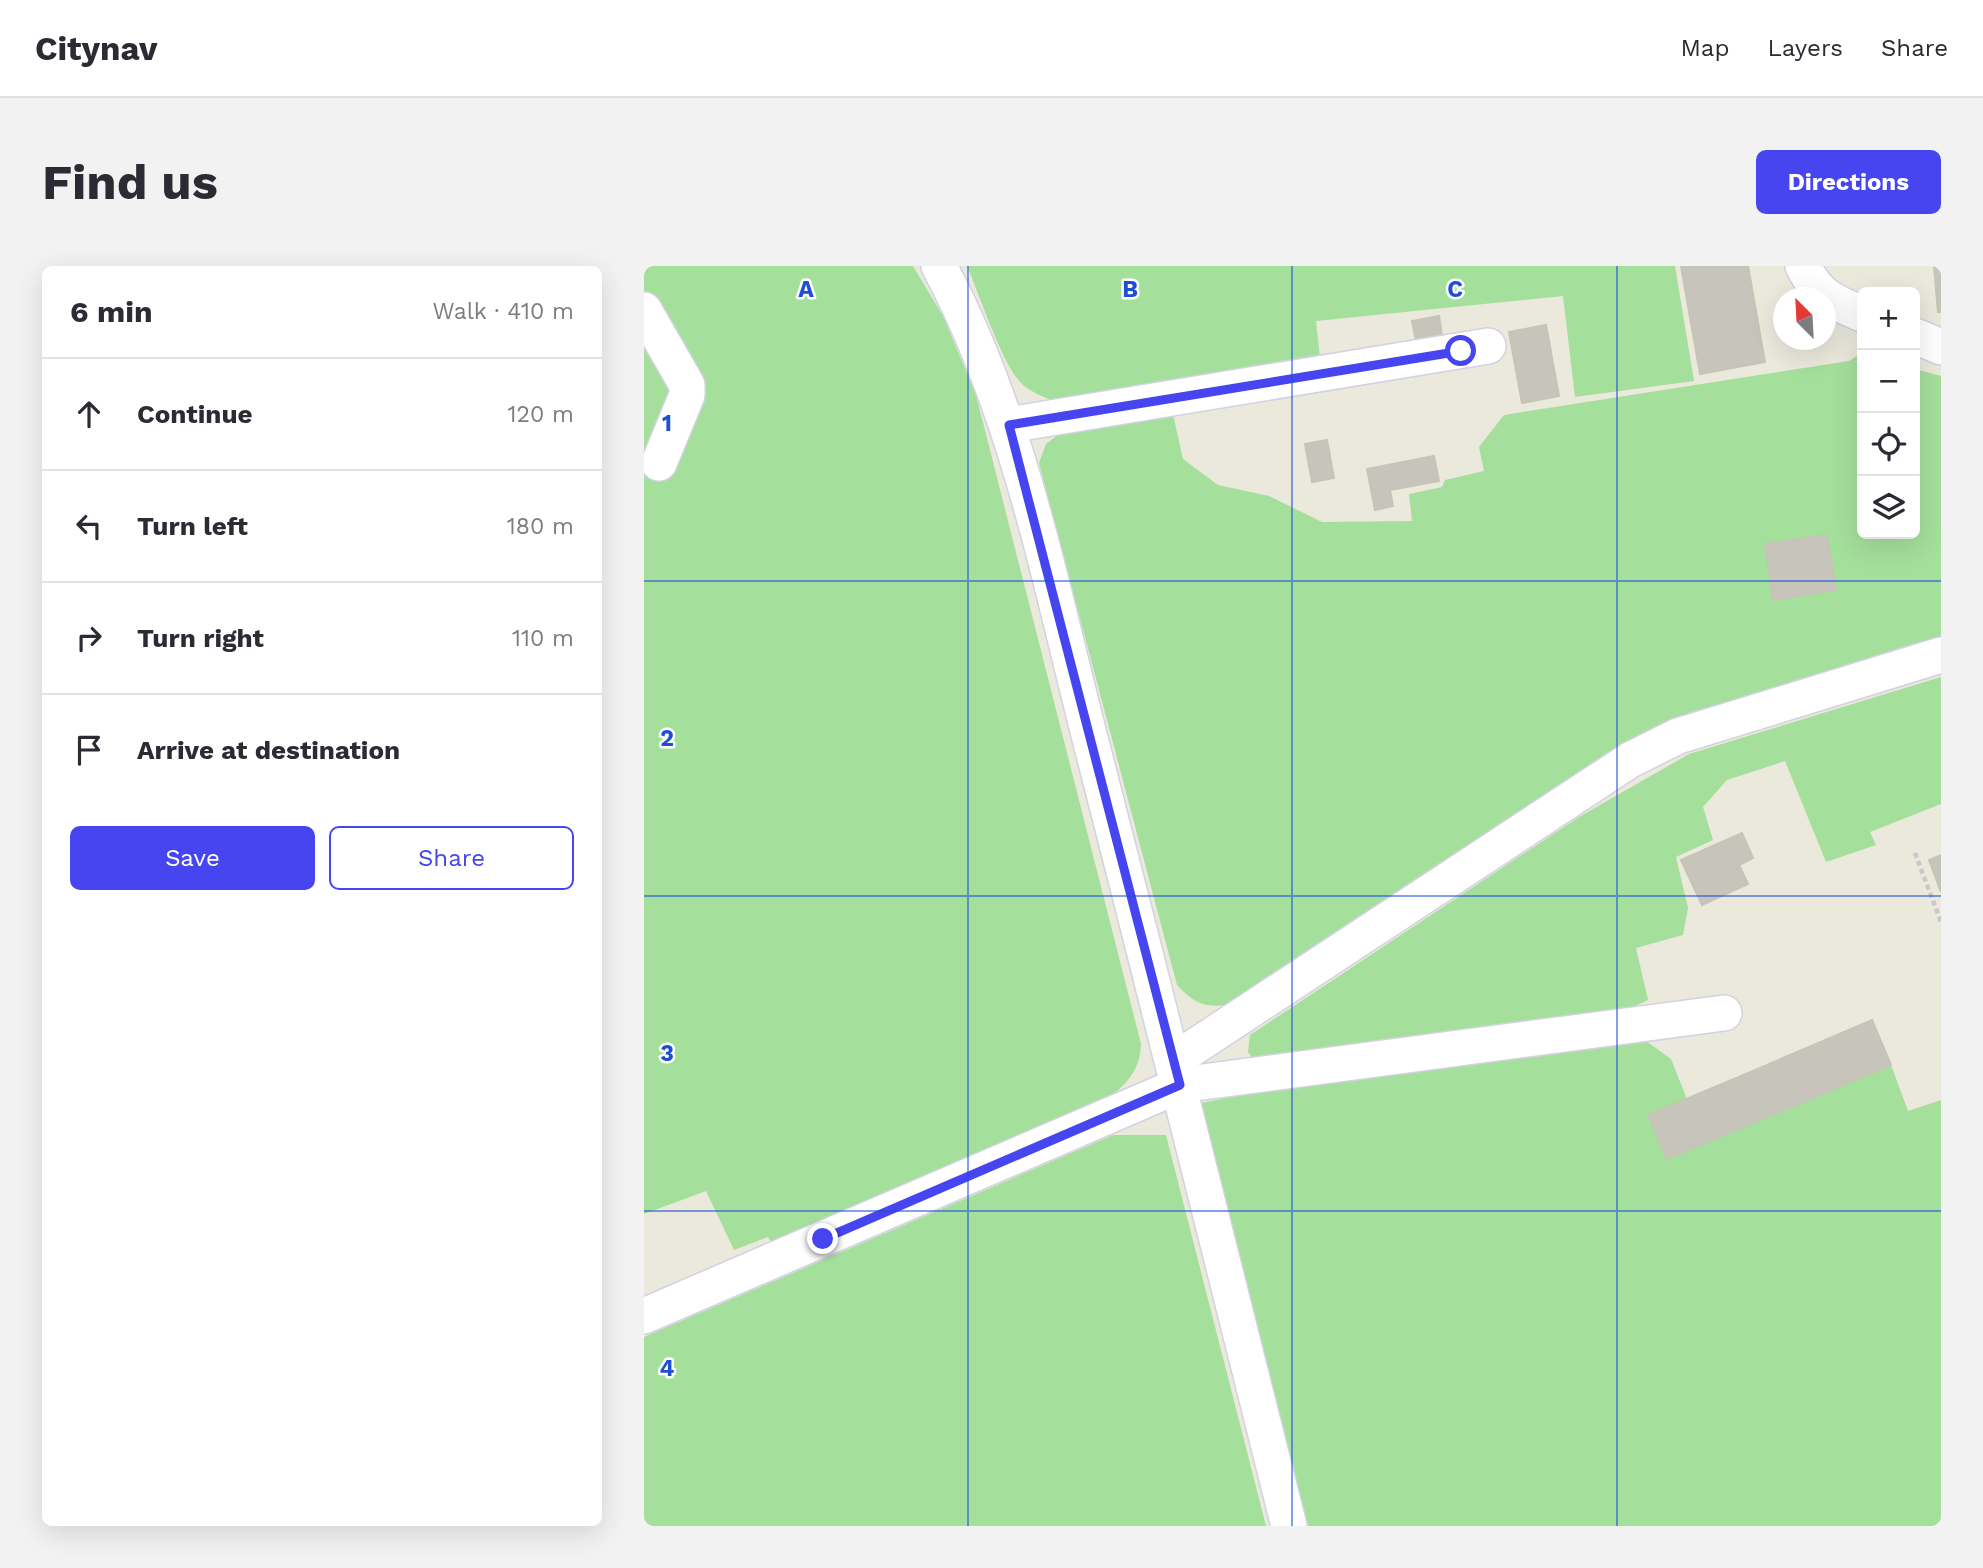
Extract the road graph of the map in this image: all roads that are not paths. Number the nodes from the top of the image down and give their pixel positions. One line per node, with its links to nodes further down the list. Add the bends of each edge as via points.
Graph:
1 (939, 266): 8 (lane)
2 (1803, 266): 4 (lane, via 1813,287)
3 (644, 310): 9 (lane, via 687,385)
4 (1857, 311)
5 (1920, 338): 7 (lane)
6 (1488, 346): 8 (lane)
7 (1941, 347)
8 (1009, 425): 12 (lane)
9 (659, 463)
10 (1941, 655): 12 (lane, via 1678,736 1630,760)
11 (1724, 1013): 12 (lane)
12 (1176, 1073): 13 (lane); 14 (lane)
13 (644, 1316)
14 (1289, 1526)

